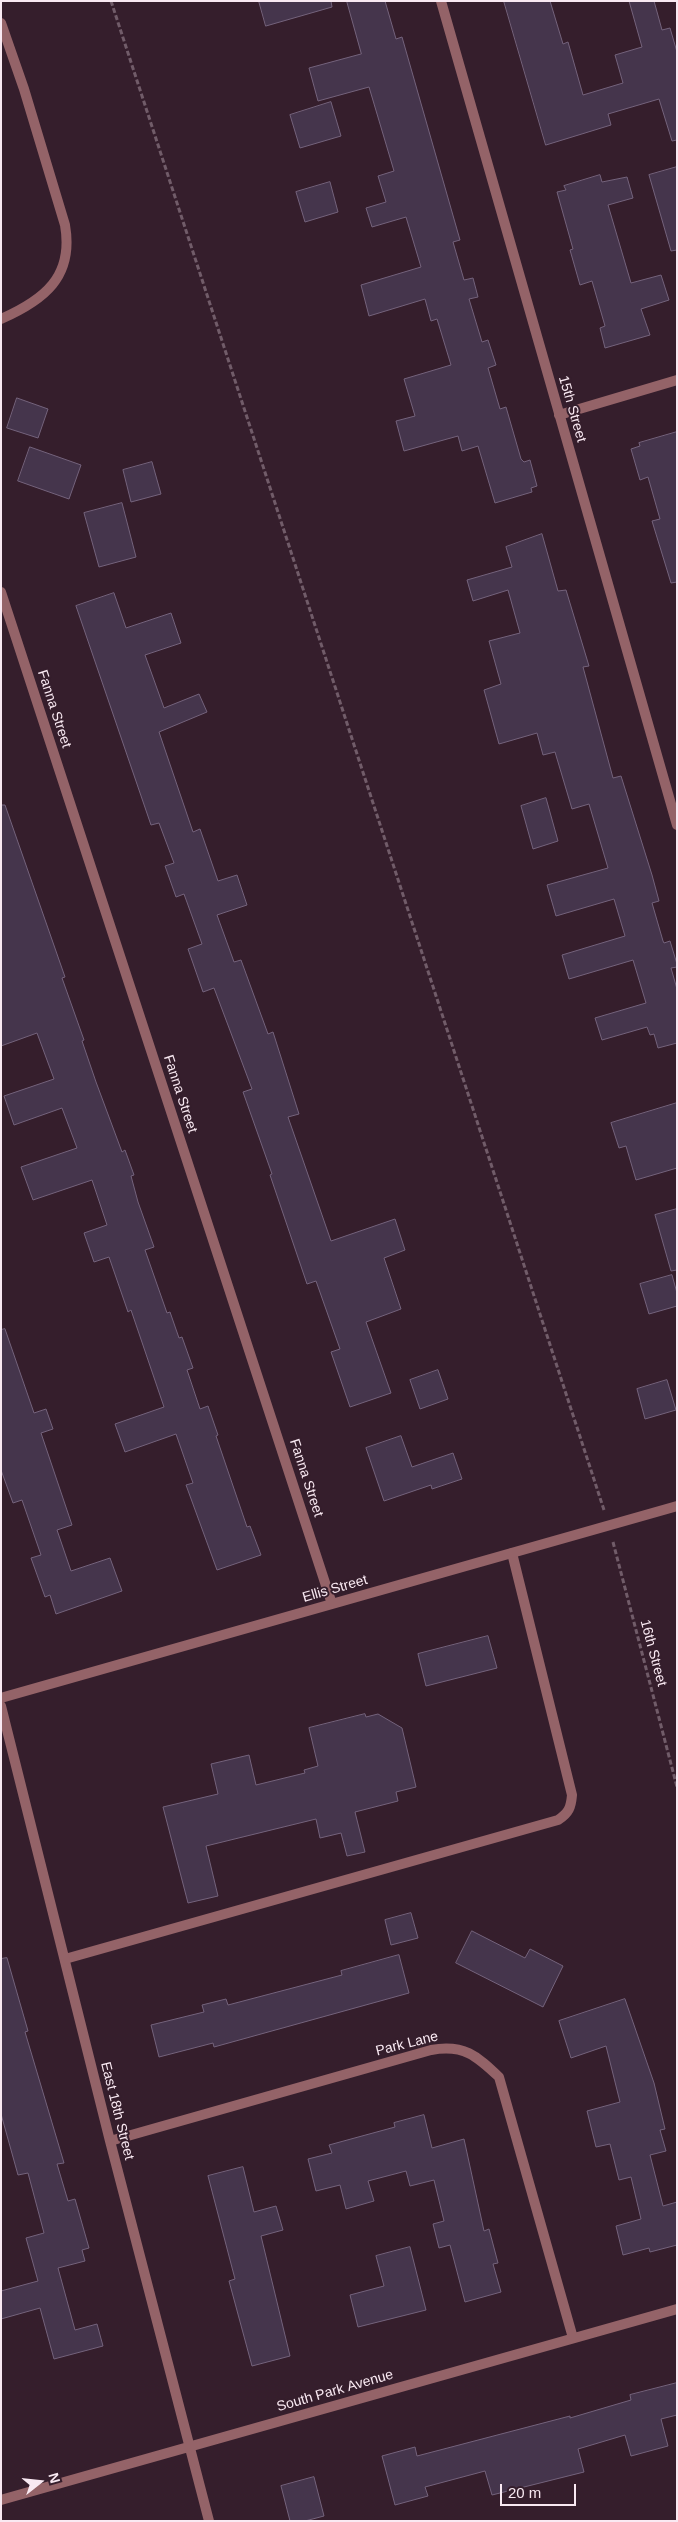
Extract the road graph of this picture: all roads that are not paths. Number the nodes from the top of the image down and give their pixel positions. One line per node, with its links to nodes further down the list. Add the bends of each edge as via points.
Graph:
1 (441, 1): 5 (street, 15th Street)
2 (1, 23): 3 (street, via 65,225 67,242 62,267 50,289 30,305)
3 (1, 319)
4 (677, 380): 5 (street)
5 (559, 415): 7 (street, 15th Street)
6 (1, 592): 10 (street, Fanna Street)
7 (677, 825)
8 (677, 1506): 9 (street, Ellis Street)
9 (512, 1553): 10 (street, Ellis Street); 13 (street, via 572,1795 572,1806 566,1815 558,1820)
10 (332, 1604): 11 (street, Ellis Street)
11 (1, 1698)
12 (1, 1706): 13 (street, East 18th Street)
13 (65, 1960): 14 (street, East 18th Street)
14 (110, 2141): 16 (street, Park Lane, via 431,2050 453,2049 470,2053 499,2077); 17 (street, East 18th Street)
15 (677, 2309): 16 (street, South Park Avenue)
16 (573, 2338): 17 (street, South Park Avenue)
17 (190, 2446): 18 (street, South Park Avenue); 19 (street, East 18th Street)
18 (1, 2500)
19 (209, 2521)

